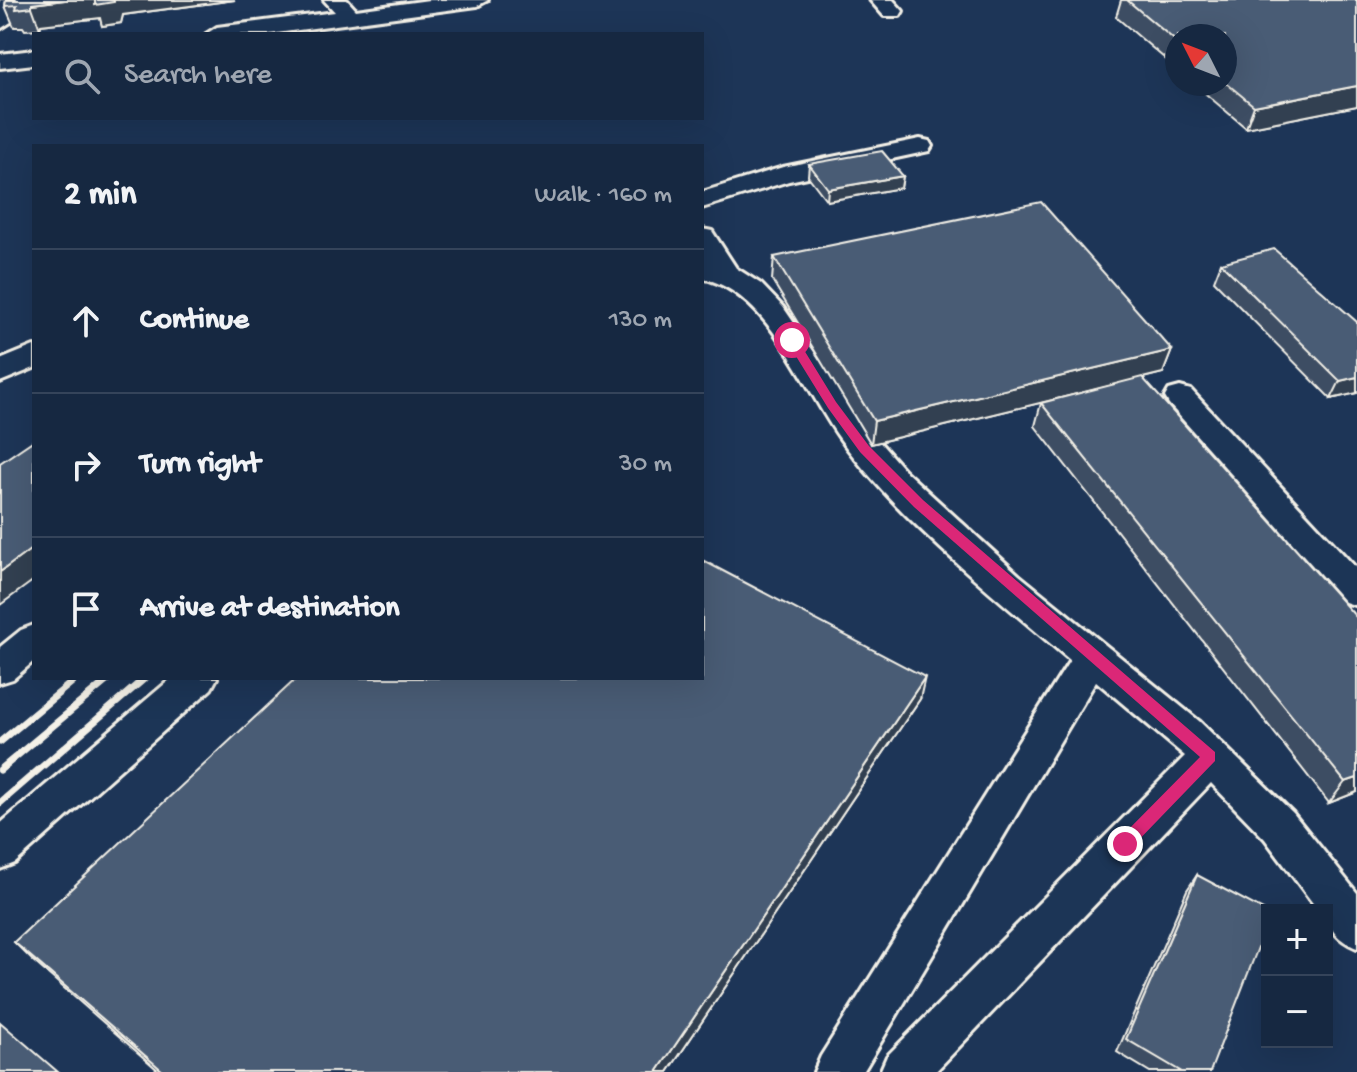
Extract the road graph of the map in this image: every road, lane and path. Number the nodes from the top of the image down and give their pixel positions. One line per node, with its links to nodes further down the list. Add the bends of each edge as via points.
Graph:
1 (3, 0): 5 (lane)
2 (335, 0): 4 (lane)
3 (477, 0): 4 (lane)
4 (351, 17): 6 (lane)
5 (0, 22)
6 (233, 32)
7 (32, 57): 8 (lane)
8 (0, 61)
9 (920, 146): 10 (lane, via 783,175)
10 (704, 199)
11 (704, 243): 12 (lane)
12 (713, 270): 18 (lane, via 747,285 779,318 865,449)
13 (32, 357): 14 (lane)
14 (0, 372)
15 (1180, 397): 16 (lane)
16 (1357, 592)
17 (32, 642): 19 (lane)
18 (1092, 656): 21 (lane); 24 (lane)
19 (0, 668)
20 (196, 680): 22 (lane)
21 (1210, 757): 23 (lane, via 1278,825); 25 (lane)
22 (0, 850)
23 (1356, 924)
24 (837, 1072)
25 (903, 1072)

